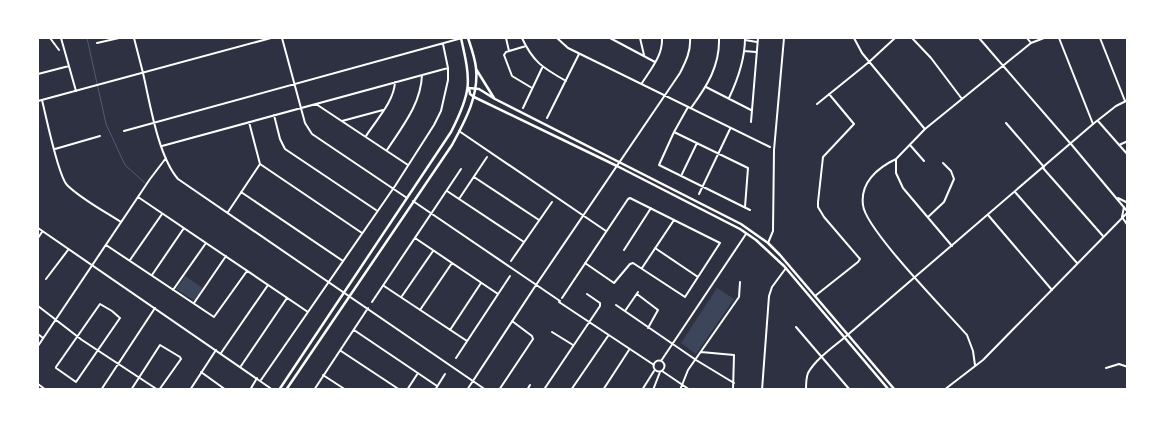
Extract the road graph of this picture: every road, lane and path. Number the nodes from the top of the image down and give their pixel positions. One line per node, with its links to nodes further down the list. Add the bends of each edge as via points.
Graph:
1 (50, 38): 33 (street)
2 (61, 38): 42 (street)
3 (119, 38): 30 (street)
4 (134, 38): 47 (street)
5 (271, 38): 47 (street)
6 (282, 38): 52 (street)
7 (461, 38): 31 (street); 54 (main road)
8 (468, 38): 44 (main road)
9 (506, 38): 34 (street)
10 (522, 38): 32 (street)
11 (557, 38): 37 (street)
12 (610, 38): 38 (street)
13 (640, 38): 38 (street)
14 (662, 38): 39 (street, via 663,48)
15 (690, 38): 60 (street, via 685,65)
16 (719, 38): 53 (street, via 717,62)
17 (758, 38): 28 (street)
18 (784, 38): 156 (street, via 774,150 772,231)
19 (854, 38): 40 (street)
20 (895, 38): 40 (street)
21 (912, 38): 63 (street)
22 (979, 38): 41 (street)
23 (1027, 38): 29 (street)
24 (1044, 38): 29 (street)
25 (1058, 38): 83 (street)
26 (1100, 38): 65 (street)
27 (745, 39): 28 (street); 35 (street)
28 (757, 42): 36 (street)
29 (1031, 43): 41 (street)
30 (97, 44)
31 (443, 44): 43 (street); 52 (street)
32 (526, 46): 34 (street); 45 (street)
33 (59, 50)
34 (509, 51): 56 (street, via 504,55 512,76)
35 (744, 51): 36 (street); 61 (street)
36 (756, 52): 74 (street)
37 (579, 54): 49 (street); 51 (street)
38 (644, 56): 39 (street)
39 (655, 62): 51 (street)
40 (869, 62): 58 (street); 85 (street)
41 (1003, 65): 63 (street); 93 (street)
42 (69, 66): 46 (street); 57 (street)
43 (448, 68): 48 (street); 109 (street, via 441,111)
44 (476, 68): 55 (main road); 62 (main road)
45 (542, 68): 49 (street); 56 (street)
46 (38, 73)
47 (143, 73): 57 (street); 79 (street)
48 (422, 75): 50 (street); 99 (street, via 419,98)
49 (566, 81): 76 (street)
50 (395, 82): 67 (street); 73 (street, via 391,98)
51 (642, 83): 60 (street)
52 (295, 84): 70 (street); 79 (street)
53 (706, 87): 61 (street); 72 (street)
54 (469, 88): 55 (main road); 59 (main road); 122 (main road, via 451,132)
55 (475, 88): 59 (main road); 62 (main road)
56 (532, 88): 71 (street)
57 (76, 90): 64 (street)
58 (830, 94): 68 (street); 191 (street, via 854,124 823,157 818,207 860,259)
59 (474, 96): 87 (main road); 110 (main road)
60 (665, 96): 69 (street); 106 (street)
61 (729, 98): 74 (street)
62 (495, 99): 106 (main road)
63 (962, 99): 85 (street)
64 (42, 100): 66 (street); 98 (street)
65 (1126, 100): 78 (street)
66 (38, 101)
67 (316, 104): 70 (street); 77 (street)
68 (817, 104)
69 (688, 107): 72 (street); 88 (street)
70 (301, 108): 75 (street); 116 (street, via 312,134)
71 (523, 108)
72 (691, 108): 84 (street)
73 (382, 110): 77 (street); 90 (street)
74 (751, 110): 81 (street)
75 (274, 115): 80 (street); 132 (street, via 285,149)
76 (547, 118)
77 (342, 121): 90 (street)
78 (1098, 121): 83 (street); 95 (street)
79 (155, 122): 86 (street); 96 (street)
80 (249, 122): 96 (street); 108 (street)
81 (751, 122)
82 (1006, 123): 111 (street)
83 (1093, 124): 93 (street)
84 (730, 129): 97 (street); 100 (street)
85 (925, 129): 94 (street)
86 (124, 131)
87 (459, 131): 125 (main road); 138 (street)
88 (674, 132): 92 (street); 113 (street, via 659,165)
89 (100, 136): 98 (street)
90 (366, 136): 99 (street)
91 (1128, 142): 95 (street)
92 (697, 143): 100 (street); 113 (street)
93 (1071, 144): 111 (street); 123 (street)
94 (910, 145): 104 (street); 105 (street)
95 (1119, 145): 101 (street)
96 (162, 146): 103 (street)
97 (770, 147)
98 (55, 149): 143 (street, via 67,185)
99 (387, 151): 109 (street)
100 (718, 153): 115 (street); 128 (street, via 748,168)
101 (1128, 155)
102 (487, 157): 114 (street)
103 (166, 158): 121 (street); 134 (street, via 178,178)
104 (896, 159): 139 (street, via 899,181); 177 (street, via 881,167 867,182 863,206 871,224)
105 (924, 161)
106 (619, 162): 110 (street); 156 (main road, via 741,224)
107 (943, 163): 139 (street, via 954,179 944,202)
108 (260, 164): 118 (street); 148 (street)
109 (408, 165): 116 (street)
110 (617, 166): 138 (street); 150 (main road)
111 (1044, 168): 119 (street); 151 (street)
112 (461, 170): 117 (street)
113 (681, 175): 115 (street)
114 (474, 177): 124 (street); 141 (street)
115 (702, 186): 120 (street); 128 (street)
116 (393, 188): 122 (street); 132 (street)
117 (446, 191): 124 (street); 136 (street)
118 (241, 192): 134 (street); 165 (street)
119 (1015, 192): 137 (street); 169 (street)
120 (699, 194)
121 (138, 198): 135 (street); 143 (street)
122 (407, 198): 187 (main road)
123 (1118, 198): 127 (street); 129 (street)
124 (459, 199): 155 (street)
125 (413, 201): 136 (street); 190 (main road)
126 (552, 202): 141 (street)
127 (1128, 204): 129 (street)
128 (745, 207): 131 (street)
129 (1124, 207): 133 (street); 140 (street)
130 (651, 208): 142 (street); 149 (street, via 628,199); 161 (street)
131 (750, 210)
132 (376, 211): 148 (street)
133 (1128, 212): 140 (street)
134 (228, 213): 179 (street)
135 (162, 214): 146 (street); 164 (street)
136 (431, 214): 153 (street); 183 (street)
137 (988, 215): 158 (street); 186 (street)
138 (583, 216): 149 (street); 183 (street)
139 (928, 217): 158 (street)
140 (1122, 217): 144 (street); 151 (street)
141 (539, 220): 155 (street)
142 (674, 220): 159 (street); 176 (street, via 719,241)
143 (121, 222): 157 (street)
144 (1128, 226)
145 (38, 228): 147 (street)
146 (184, 228): 154 (street); 174 (street)
147 (42, 232): 152 (street); 160 (street)
148 (362, 232): 165 (street)
149 (607, 232): 168 (street)
150 (747, 233): 171 (main road); 219 (street)
151 (1103, 236): 169 (street)
152 (38, 238)
153 (415, 238): 162 (street); 184 (street)
154 (206, 242): 163 (street); 185 (street)
155 (524, 242): 166 (street)
156 (768, 243): 191 (main road)
157 (106, 245): 164 (street); 170 (street)
158 (952, 246): 177 (street)
159 (655, 248): 172 (street); 176 (street)
160 (68, 250): 170 (street); 178 (street)
161 (624, 250)
162 (433, 251): 167 (street); 193 (street)
163 (226, 256): 173 (street); 196 (street)
164 (130, 260): 174 (street)
165 (343, 261): 179 (street)
166 (511, 261)
167 (452, 263): 181 (street); 201 (street)
168 (585, 263): 172 (street, via 614,283 631,262); 194 (street)
169 (1077, 263): 186 (street)
170 (92, 265): 199 (street); 204 (street)
171 (786, 268): 217 (main road); 280 (street, via 769,296)
172 (641, 269): 176 (street, via 683,297)
173 (248, 270): 182 (street); 196 (street, via 215,317)
174 (152, 275): 185 (street)
175 (510, 276): 188 (street)
176 (698, 277)
177 (915, 277): 214 (street); 234 (street, via 967,335 974,351)
178 (46, 279)
179 (329, 282): 187 (street); 203 (street)
180 (740, 282): 226 (street, via 739,297)
181 (481, 283): 188 (street); 210 (street)
182 (268, 284): 192 (street); 227 (street)
183 (536, 285): 205 (street); 206 (street)
184 (383, 286): 193 (street); 195 (street)
185 (173, 290): 196 (street)
186 (1052, 290): 234 (street)
187 (344, 292): 190 (street); 262 (main road)
188 (498, 294): 218 (street)
189 (587, 294): 206 (street, via 601,304)
190 (350, 296): 200 (street); 263 (main road)
191 (815, 296): 214 (main road)
192 (287, 298): 203 (street); 235 (street)
193 (402, 298): 201 (street)
194 (562, 298)
195 (372, 302)
196 (194, 303)
197 (616, 305): 202 (street)
198 (38, 306): 204 (street)
199 (155, 308): 223 (street); 232 (street)
200 (368, 308): 209 (street); 247 (street)
201 (420, 310): 210 (street)
202 (625, 311): 208 (street); 208 (street, via 637,293 658,310)
203 (308, 312): 246 (street)
204 (55, 319): 215 (street); 216 (street)
205 (512, 321): 247 (street); 271 (street, via 533,339)
206 (589, 322): 213 (street); 220 (street)
207 (796, 327): 228 (street)
208 (648, 328): 219 (street)
209 (354, 330): 225 (street); 241 (street)
210 (450, 330): 218 (street)
211 (552, 332): 220 (street)
212 (38, 334): 216 (street)
213 (609, 335): 224 (street); 273 (street)
214 (847, 335): 217 (street); 284 (main road)
215 (77, 336): 222 (street); 222 (street, via 56,367 76,382); 222 (street, via 100,304 112,311 120,318)
216 (43, 338): 221 (street)
217 (844, 338): 228 (street); 283 (main road)
218 (467, 341): 229 (street)
219 (672, 343): 230 (street); 231 (street)
220 (572, 345): 253 (street)
221 (38, 346)
222 (98, 350): 232 (street)
223 (216, 350): 227 (street); 240 (street)
224 (629, 350): 233 (street); 274 (street)
225 (340, 351): 243 (street); 266 (street)
226 (701, 352): 230 (street); 250 (street, via 734,355)
227 (220, 353): 235 (street)
228 (822, 357): 281 (street, via 807,375); 282 (street)
229 (456, 358)
230 (696, 360): 249 (street); 250 (street)
231 (661, 361): 233 (street); 239 (street, via 665,365)
232 (118, 364): 244 (street); 255 (street)
233 (654, 365): 238 (street)
234 (975, 365): 285 (street)
235 (241, 366): 245 (street)
236 (1128, 367): 237 (street, via 1119,364)
237 (1106, 368)
238 (655, 370): 239 (street); 275 (street)
239 (661, 371): 249 (street); 276 (street)
240 (201, 372): 258 (street); 259 (street)
241 (418, 373): 252 (street); 267 (street)
242 (445, 374): 252 (street)
243 (323, 375): 264 (street); 265 (street)
244 (139, 377): 256 (street); 257 (street); 257 (street, via 159,345 180,357)
245 (258, 378): 246 (street); 260 (street)
246 (261, 380): 261 (street)
247 (473, 381): 269 (street); 270 (street)
248 (38, 384): 254 (street)
249 (682, 384): 277 (street); 278 (street)
250 (734, 384): 279 (street)
251 (530, 385): 272 (street)
252 (437, 386): 268 (street)
253 (545, 388)
254 (46, 390)
255 (101, 390)
256 (130, 390)
257 (159, 390)
258 (190, 390)
259 (226, 390)
260 (250, 390)
261 (273, 390)
262 (279, 390)
263 (286, 390)
264 (314, 390)
265 (346, 390)
266 (400, 390)
267 (407, 390)
268 (435, 390)
269 (468, 390)
270 (486, 390)
271 (499, 390)
272 (527, 390)
273 (571, 390)
274 (603, 390)
275 (642, 390)
276 (653, 390)
277 (680, 390)
278 (690, 390)
279 (733, 390)
280 (762, 390)
281 (806, 390)
282 (850, 390)
283 (889, 390)
284 (895, 390)
285 (944, 390)

